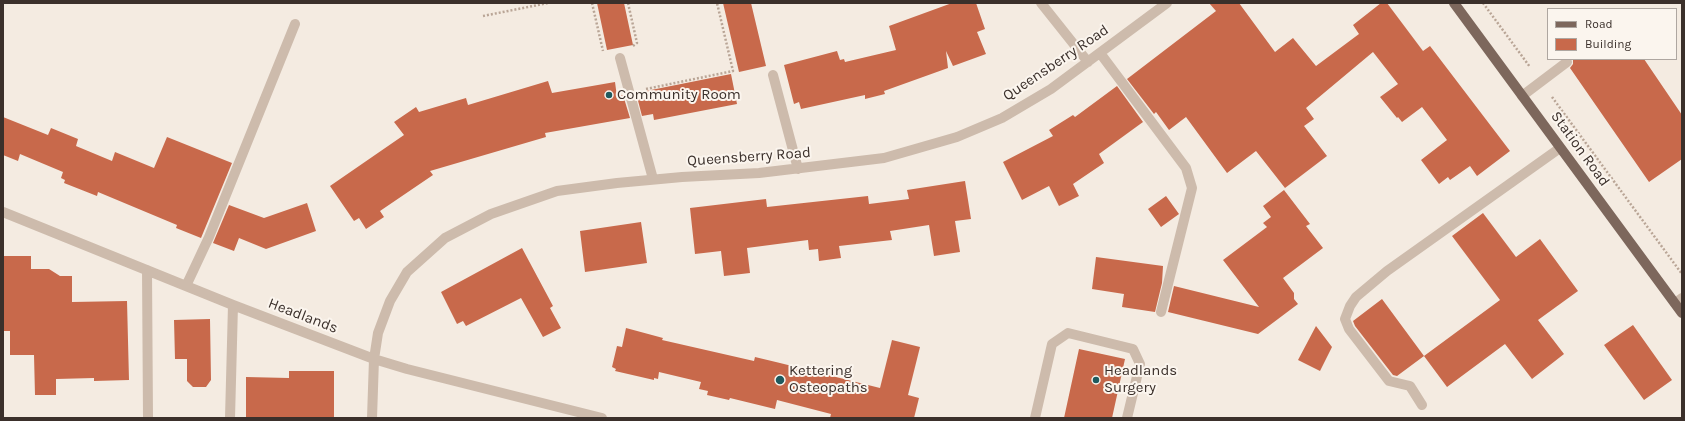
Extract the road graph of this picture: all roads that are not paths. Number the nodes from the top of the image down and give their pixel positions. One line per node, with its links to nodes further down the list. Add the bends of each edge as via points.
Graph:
1 (1041, 3): 7 (street)
2 (1167, 3): 5 (street, Queensberry Road)
3 (1454, 3): 10 (main road, Station Road)
4 (295, 24): 16 (street, via 209,237)
5 (1100, 53): 7 (street, Queensberry Road); 19 (street, via 1186,168 1192,188)
6 (620, 58): 13 (street)
7 (1088, 62): 12 (street, Queensberry Road, via 1051,89 1002,118 956,137 884,158)
8 (1567, 62): 10 (street)
9 (774, 75): 12 (street)
10 (1522, 96): 11 (main road, Station Road)
11 (1560, 148): 17 (main road, Station Road); 22 (street, via 1387,271 1356,297 1350,306 1345,319 1349,329 1389,381 1410,386)
12 (798, 169): 13 (street, Queensberry Road, via 759,174)
13 (653, 179): 21 (street, Queensberry Road, via 557,191 491,214 445,238 406,272 384,316)
14 (3, 212): 15 (street, Headlands)
15 (147, 270): 16 (street, Headlands); 23 (street)
16 (186, 286): 18 (street, Headlands)
17 (1678, 301): 20 (main road, Station Road)
18 (233, 305): 21 (street, Headlands); 24 (street)
19 (1161, 312)
20 (1682, 313)
21 (374, 359): 25 (street, Queensberry Road); 26 (street, Headlands)
22 (1422, 405)
23 (148, 418)
24 (230, 418)
25 (372, 418)
26 (602, 418)
27 (1035, 418): 28 (street, via 1052,344 1068,333 1133,349 1140,364)
28 (1127, 418)

